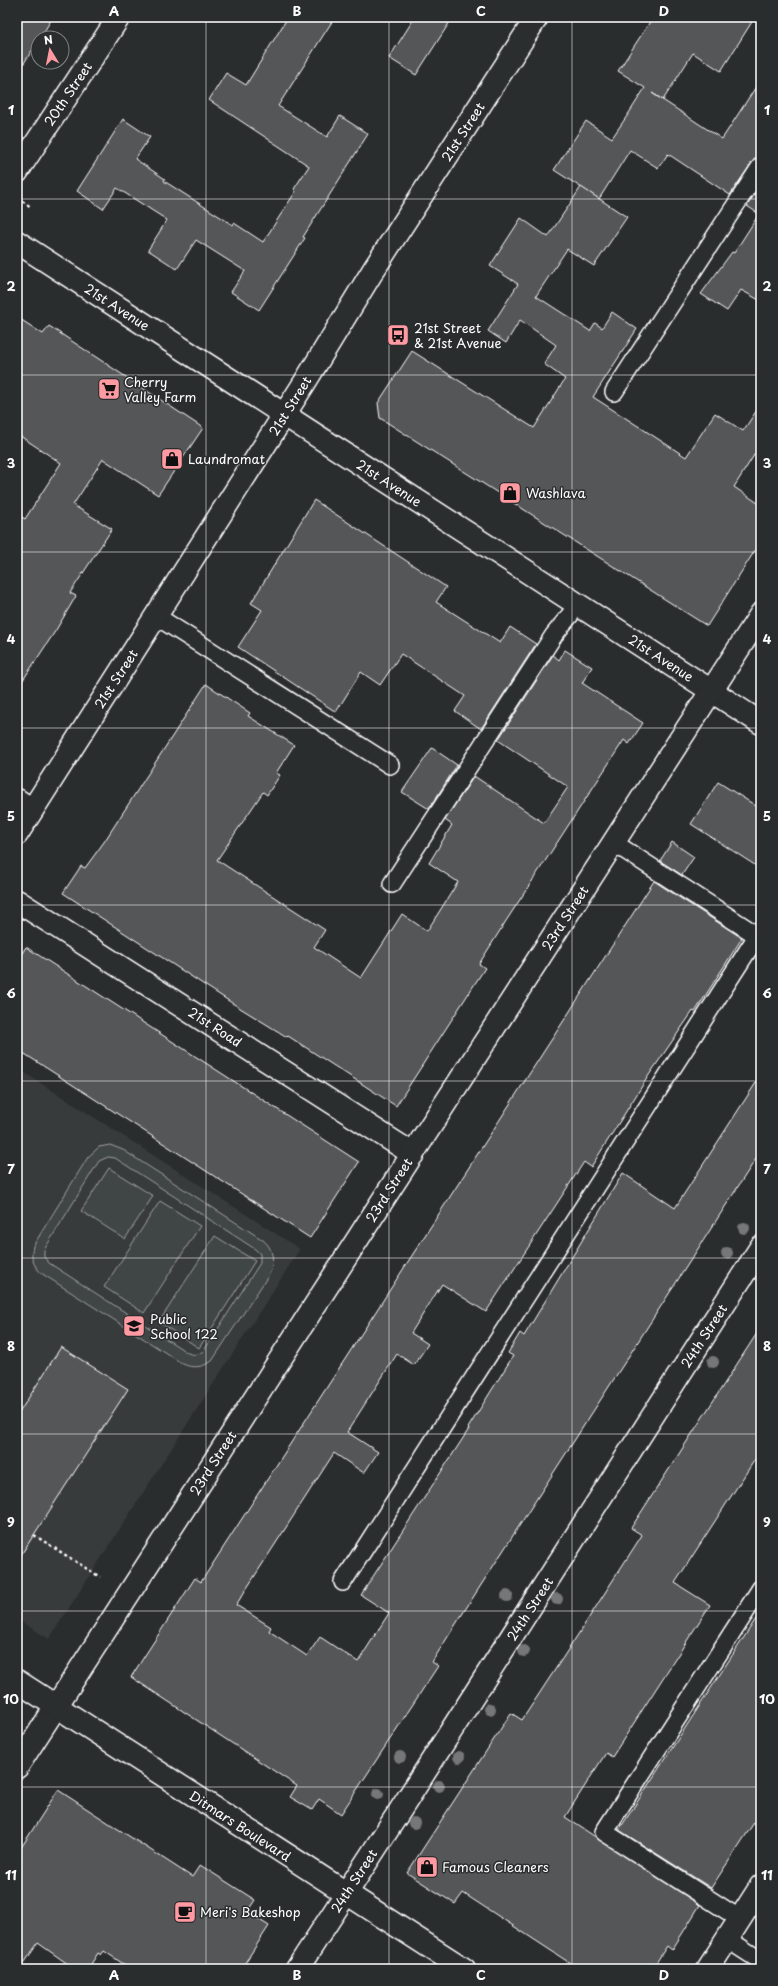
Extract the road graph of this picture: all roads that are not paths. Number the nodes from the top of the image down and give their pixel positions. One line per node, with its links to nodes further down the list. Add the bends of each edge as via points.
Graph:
1 (119, 17): 4 (street, 20th Street)
2 (537, 17): 7 (street, 21st Street, via 374,269)
3 (761, 166): 6 (lane)
4 (17, 172)
5 (17, 242): 7 (street, 21st Avenue)
6 (614, 392)
7 (284, 416): 8 (street, 21st Avenue); 10 (street, 21st Street)
8 (578, 605): 11 (street, 21st Avenue); 17 (lane, via 554,635)
9 (761, 614): 11 (street, 23rd Street)
10 (156, 616): 13 (lane); 14 (street, 21st Street)
11 (711, 690): 12 (street, 21st Avenue); 16 (street, 23rd Street)
12 (761, 723)
13 (390, 765)
14 (24, 805): 15 (street, 21st Street)
15 (17, 834)
16 (614, 843): 19 (lane); 20 (street, 23rd Street)
17 (392, 884)
18 (17, 900): 20 (street, 21st Road)
19 (759, 937): 22 (lane)
20 (413, 1154): 25 (street, 23rd Street)
21 (761, 1247): 28 (street, 24th Street)
22 (343, 1582)
23 (761, 1588): 29 (lane, via 604,1832)
24 (17, 1681): 25 (street, Ditmars Boulevard)
25 (56, 1706): 26 (street, 23rd Street); 28 (street, Ditmars Boulevard)
26 (17, 1767)
27 (761, 1886): 29 (street)
28 (345, 1894): 32 (street, 24th Street); 33 (street, Ditmars Boulevard)
29 (740, 1919): 30 (street)
30 (727, 1940): 31 (lane); 34 (street)
31 (761, 1961)
32 (297, 1969)
33 (464, 1969)
34 (708, 1969)

